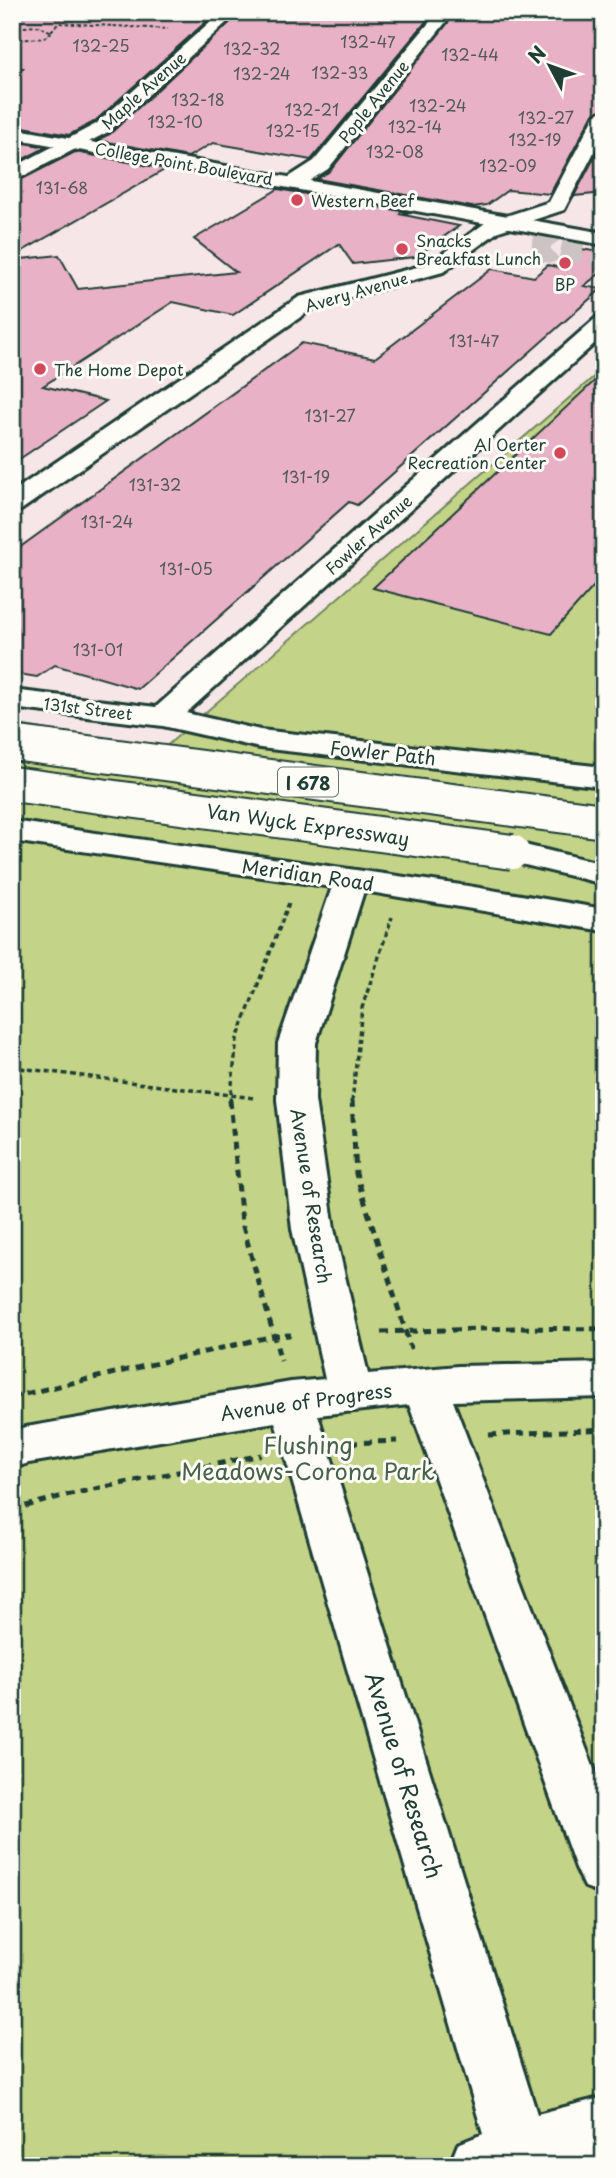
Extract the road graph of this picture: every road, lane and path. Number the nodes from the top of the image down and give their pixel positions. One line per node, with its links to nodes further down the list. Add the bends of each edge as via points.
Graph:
1 (230, 12): 10 (main road, Maple Avenue)
2 (446, 12): 12 (main road, Pople Avenue)
3 (12, 28): 5 (path, via 38,26)
4 (176, 30): 5 (path, via 59,23)
5 (51, 31): 6 (path, via 44,38)
6 (12, 40)
7 (604, 115): 15 (main road, Avery Avenue, via 557,206)
8 (12, 119): 10 (main road, College Point Boulevard)
9 (12, 133): 11 (main road, College Point Boulevard)
10 (93, 133): 11 (main road, Maple Avenue); 12 (main road, College Point Boulevard)
11 (75, 144): 13 (main road, Maple Avenue); 14 (main road, College Point Boulevard)
12 (312, 171): 14 (main road, Pople Avenue); 15 (main road, College Point Boulevard)
13 (12, 176)
14 (293, 183): 16 (main road, College Point Boulevard)
15 (541, 211): 16 (main road, Avery Avenue); 17 (main road, College Point Boulevard)
16 (510, 222): 18 (main road, College Point Boulevard); 20 (main road, Avery Avenue, via 492,228 436,268 307,302)
17 (604, 223)
18 (604, 239)
19 (604, 323): 22 (main road, Fowler Avenue)
20 (12, 505)
21 (12, 699): 22 (main road, 131st Street)
22 (163, 717): 24 (main road, Fowler Path, via 260,739)
23 (12, 743): 26 (main road, I 678, bridge)
24 (604, 777)
25 (12, 784): 28 (main road, Van Wyck Expressway / I 678, bridge)
26 (604, 821)
27 (12, 831): 31 (main road, Meridian Road)
28 (512, 852): 29 (main road, Van Wyck Expressway / I 678); 30 (main road)
29 (604, 865)
30 (604, 874)
31 (351, 880): 32 (main road, Meridian Road); 35 (main road, Avenue of Research, via 297,1043)
32 (402, 887): 33 (main road, Meridian Road); 36 (path, via 362,1008)
33 (604, 920)
34 (12, 1067): 35 (path, via 230,1097)
35 (296, 1100): 36 (path); 39 (main road, Avenue of Research, via 313,1229)
36 (352, 1102): 38 (path, via 356,1174 401,1325)
37 (604, 1380): 38 (main road, Avenue of Progress, via 543,1378)
38 (425, 1386): 39 (main road, Avenue of Progress); 42 (main road)
39 (350, 1393): 40 (main road, Avenue of Progress)
40 (291, 1400): 41 (main road, Avenue of Progress); 44 (main road, Avenue of Research)
41 (12, 1450)
42 (604, 1868)
43 (604, 2127): 44 (main road)
44 (499, 2158)

